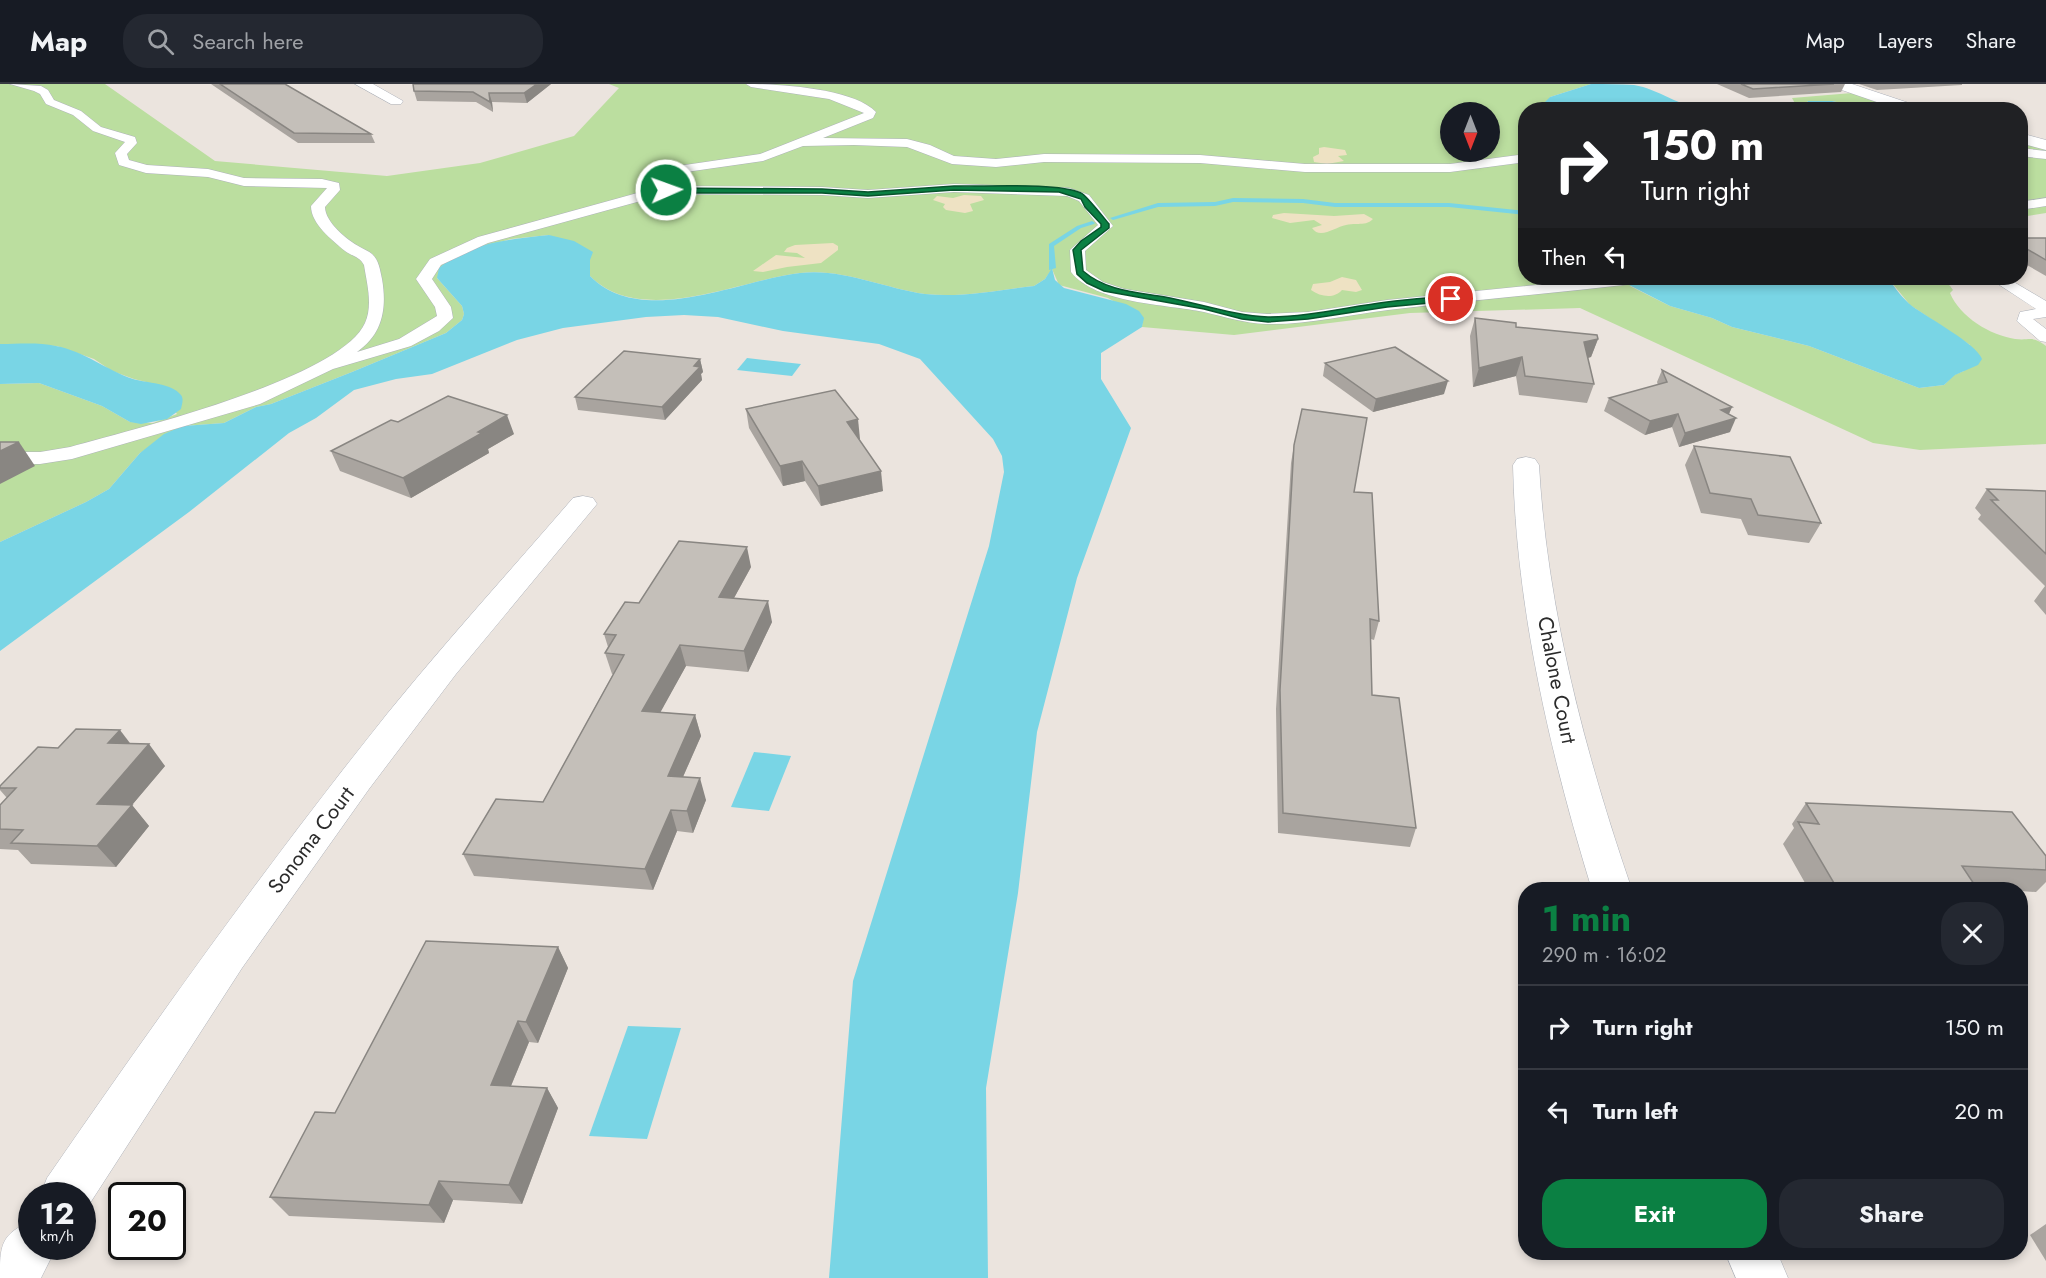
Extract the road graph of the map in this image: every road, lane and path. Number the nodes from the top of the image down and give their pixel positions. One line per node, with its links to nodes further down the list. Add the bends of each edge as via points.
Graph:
1 (15, 84): 22 (lane, via 37,88 50,102 77,113 97,129 131,140 121,153 123,162 129,166 208,173 244,182 334,186 318,206 318,213 342,241 367,257 378,300 373,324 360,342)
2 (362, 84): 6 (street)
3 (751, 84): 8 (lane, via 824,96)
4 (1838, 84): 7 (street)
5 (850, 93): 8 (lane)
6 (396, 101)
7 (1892, 102)
8 (865, 108): 10 (lane, via 870,112 864,120)
9 (2028, 140): 11 (street)
10 (800, 142): 14 (lane, via 907,143 952,160 996,163 1044,158 1188,159 1327,168 1449,168); 15 (lane, via 763,157 683,170 670,175)
11 (2046, 145)
12 (2028, 153): 13 (lane)
13 (2046, 155)
14 (1518, 159)
15 (666, 190): 18 (lane, via 868,194 954,188 1069,192 1084,198 1106,226 1077,250 1079,272 1089,281 1121,293 1255,319 1308,317); 22 (lane, via 483,240 447,255 435,262 424,279 441,302 445,318 426,333 406,341)
16 (2046, 202): 17 (lane)
17 (2028, 205)
18 (1582, 285)
19 (2008, 285): 20 (lane)
20 (2046, 310): 21 (lane, via 2026,315 2025,321)
21 (2046, 337)
22 (327, 365): 23 (lane, via 253,400 102,446 40,458)
23 (0, 458)
24 (1526, 465): 26 (street, Chalone Court, via 1529,521 1553,677 1575,768)
25 (583, 504): 27 (street, Sonoma Court, via 451,658 366,767 219,966)
26 (1610, 882)
27 (74, 1182)
28 (23, 1260): 30 (street)
29 (1754, 1260): 31 (street)
30 (11, 1278)
31 (1762, 1278)

